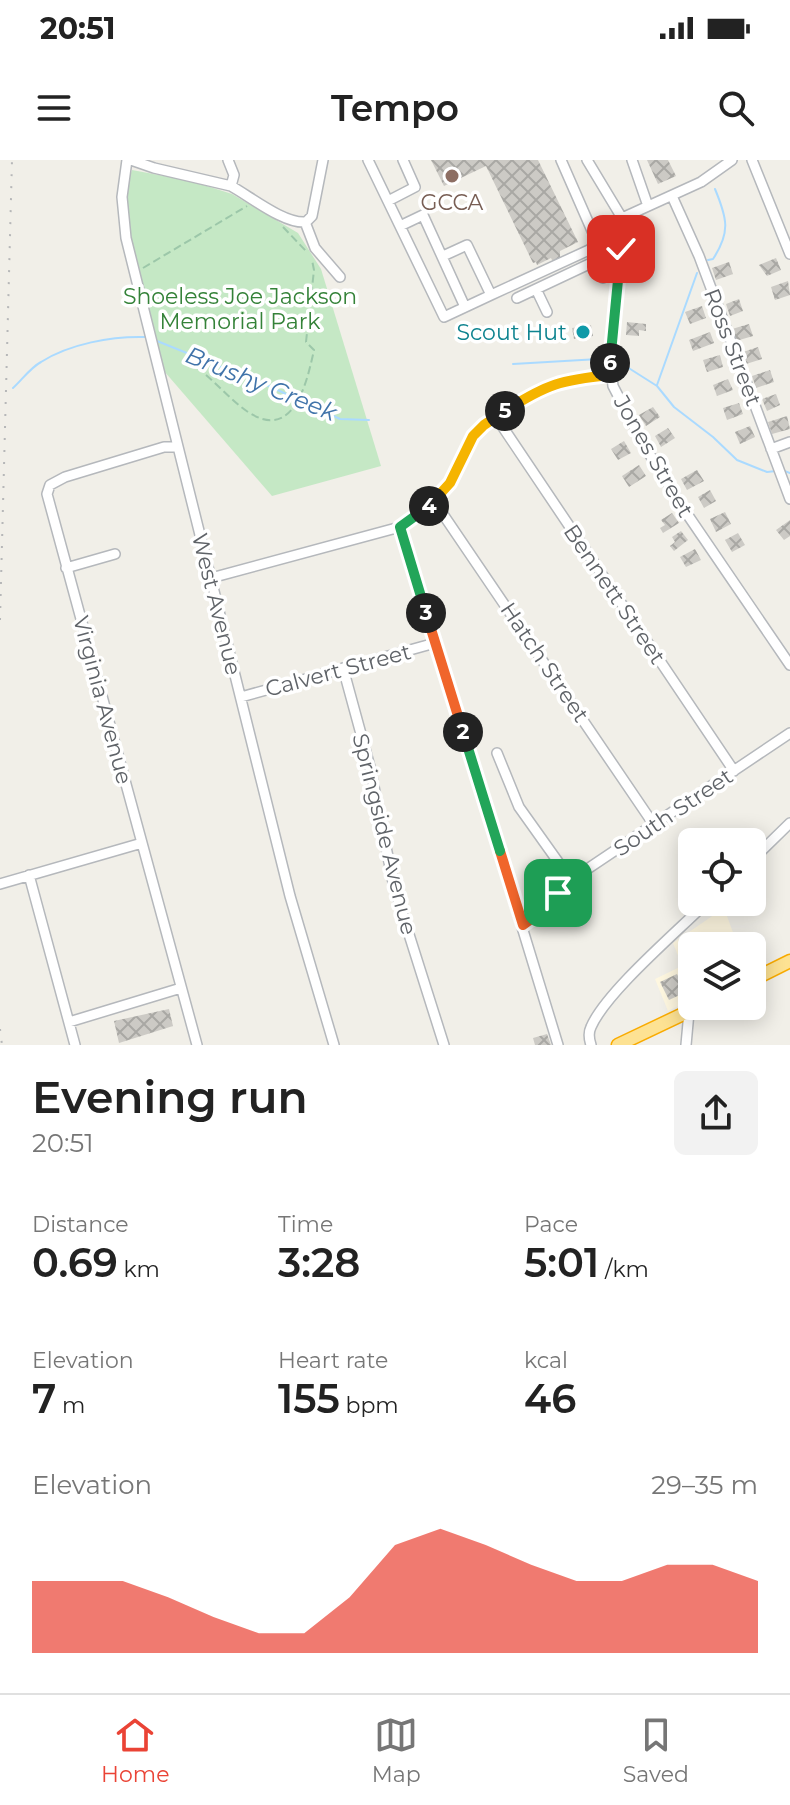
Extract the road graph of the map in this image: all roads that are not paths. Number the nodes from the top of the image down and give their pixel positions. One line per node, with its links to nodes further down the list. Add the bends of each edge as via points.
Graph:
1 (129, 160): 11 (street); 32 (street, West Avenue, via 122,197 126,238)
2 (228, 160): 11 (street, via 234,175)
3 (323, 160): 16 (street)
4 (368, 160): 13 (street)
5 (403, 160): 13 (street, via 415,187)
6 (561, 160): 25 (street, via 595,241 591,249)
7 (587, 160): 15 (street)
8 (632, 160): 14 (street)
9 (732, 160): 12 (street)
10 (752, 160): 19 (street)
11 (231, 186): 16 (street, via 287,219)
12 (672, 196): 14 (street); 33 (street, Ross Street)
13 (388, 201): 17 (street)
14 (648, 206): 15 (street)
15 (622, 218): 18 (street, Jones Street)
16 (308, 219): 22 (street, via 315,248)
17 (400, 226): 20 (street, via 423,215); 27 (street, via 444,317)
18 (621, 249): 21 (street); 29 (street, Jones Street)
19 (790, 254)
20 (443, 256): 25 (street, via 467,245); 27 (street)
21 (603, 257): 23 (street); 24 (street)
22 (340, 277)
23 (603, 278)
24 (536, 289): 26 (street); 28 (street)
25 (491, 295): 27 (street)
26 (517, 298)
27 (465, 307)
28 (547, 312)
29 (610, 375): 30 (street, via 545,386); 41 (street, Jones Street, via 621,404 683,508)
30 (496, 417): 35 (street, via 473,436 450,483); 46 (street, Bennett Street)
31 (790, 442): 33 (street)
32 (178, 447): 38 (street, Virginia Avenue, via 133,456 50,485 47,498); 39 (street, West Avenue)
33 (771, 449): 34 (street, Ross Street)
34 (790, 499)
35 (434, 501): 36 (street); 48 (street, Hatch Street)
36 (400, 527): 39 (street); 40 (street)
37 (115, 554): 38 (street)
38 (66, 568): 49 (street, Virginia Avenue)
39 (211, 578): 43 (street, West Avenue)
40 (435, 643): 42 (street, Calvert Street); 55 (street)
41 (790, 665)
42 (343, 668): 43 (street, Calvert Street); 65 (street, Springside Avenue, via 394,887)
43 (241, 697): 64 (street, West Avenue, via 290,896)
44 (790, 733): 46 (street, South Street)
45 (497, 753): 52 (street, via 519,807)
46 (734, 771): 48 (street, South Street)
47 (790, 823): 50 (street)
48 (654, 825): 52 (street, South Street)
49 (142, 843): 51 (street); 58 (street, Virginia Avenue)
50 (766, 846)
51 (29, 875): 53 (street); 61 (street)
52 (571, 880): 55 (street, South Street)
53 (0, 884)
54 (693, 916): 67 (street, via 613,996 591,1026)
55 (523, 925): 66 (street)
56 (790, 961): 57 (highway)
57 (766, 973)
58 (181, 988): 61 (street); 63 (street, Virginia Avenue)
59 (678, 1017): 68 (highway)
60 (692, 1020): 69 (street)
61 (69, 1022): 62 (street)
62 (75, 1045)
63 (197, 1045)
64 (334, 1045)
65 (444, 1045)
66 (558, 1045)
67 (591, 1045)
68 (618, 1045)
69 (686, 1045)

